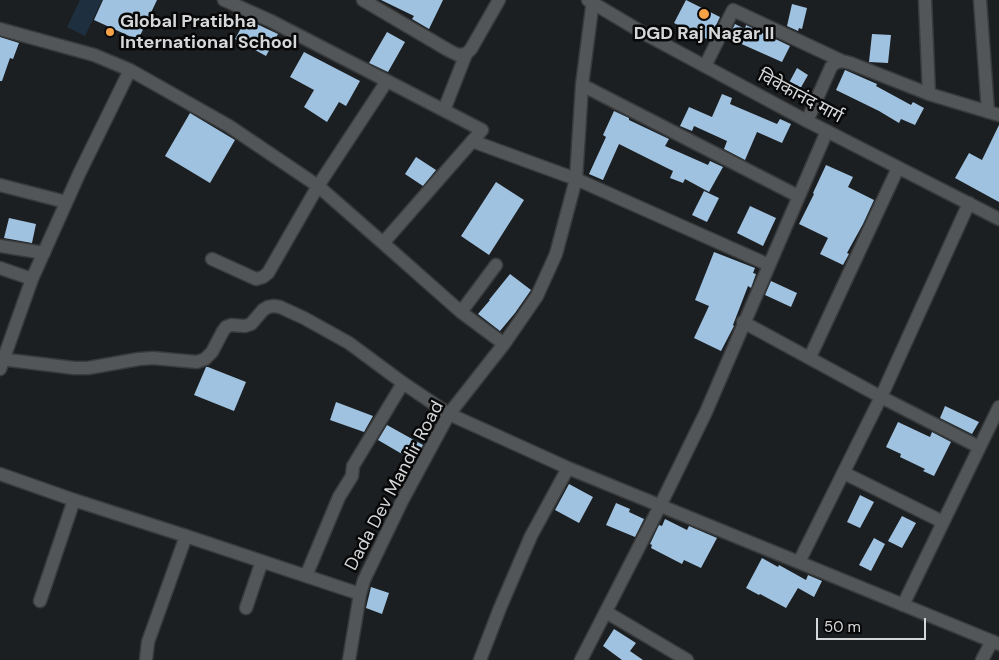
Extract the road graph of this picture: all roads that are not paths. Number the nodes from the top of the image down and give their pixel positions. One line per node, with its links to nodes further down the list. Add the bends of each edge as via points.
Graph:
1 (224, 0): 12 (street)
2 (364, 0): 8 (street, via 448,50 458,55)
3 (499, 0): 8 (street)
4 (925, 0): 14 (street)
5 (980, 0): 16 (street)
6 (591, 1): 10 (street, विवेकानंद मार्ग); 13 (street, Dada Dev Mandir Road)
7 (0, 29): 11 (street, via 94,56)
8 (466, 54): 15 (street)
9 (842, 61): 10 (street, via 733,10); 14 (street); 17 (street, via 831,67)
10 (704, 66): 17 (street, विवेकानंद मार्ग)
11 (130, 70): 23 (street, via 229,126); 25 (street)
12 (387, 81): 15 (street); 23 (street)
13 (582, 85): 21 (street, Dada Dev Mandir Road); 24 (street)
14 (929, 94): 16 (street)
15 (444, 110): 19 (street, via 482,130)
16 (994, 114)
17 (807, 122): 18 (street, विवेकानंद मार्ग)
18 (827, 131): 20 (street, विवेकानंद मार्ग); 24 (street)
19 (472, 140): 21 (street); 28 (street)
20 (898, 168): 26 (street, विवेकानंद मार्ग); 39 (street)
21 (576, 179): 32 (street); 38 (street, Dada Dev Mandir Road, via 556,254 537,296)
22 (0, 185): 25 (street)
23 (318, 186): 28 (street); 31 (street, via 263,277 250,277)
24 (798, 196): 32 (street)
25 (66, 202): 30 (street)
26 (969, 203): 27 (street, विवेकानंद मार्ग); 42 (street)
27 (999, 219)
28 (384, 243): 36 (street)
29 (0, 246): 30 (street)
30 (44, 253): 35 (street)
31 (212, 259)
32 (769, 264): 37 (street)
33 (496, 265): 36 (street)
34 (0, 268): 35 (street)
35 (32, 280): 40 (street)
36 (461, 312): 38 (street)
37 (743, 322): 39 (street); 50 (street, via 706,412)
38 (504, 344): 44 (street, Dada Dev Mandir Road)
39 (810, 357): 42 (street)
40 (1, 363): 41 (street, via 88,368 153,358 197,362 212,352 226,327 251,324 263,310 274,306 304,318 349,343)
41 (403, 382): 44 (street); 55 (street, via 353,466 352,476 338,497)
42 (881, 397): 45 (street); 47 (street)
43 (999, 407): 45 (street)
44 (449, 414): 46 (street); 56 (street, Dada Dev Mandir Road, via 402,501)
45 (979, 447): 51 (street)
46 (568, 468): 50 (street); 65 (street, via 531,536)
47 (844, 473): 51 (street); 54 (street)
48 (0, 474): 49 (street)
49 (74, 500): 52 (street); 57 (street)
50 (660, 506): 54 (street); 60 (street)
51 (943, 522): 58 (street)
52 (186, 536): 53 (street); 63 (street, via 148,642)
53 (262, 561): 55 (street); 59 (street)
54 (799, 562): 58 (street)
55 (306, 576): 56 (street)
56 (360, 594): 64 (street, Dada Dev Mandir Road)
57 (40, 601)
58 (903, 605): 61 (street)
59 (246, 608)
60 (606, 612): 62 (street); 66 (street)
61 (995, 642): 68 (street)
62 (666, 655): 67 (street)
63 (146, 660)
64 (349, 660)
65 (480, 660)
66 (582, 660)
67 (687, 660)
68 (982, 660)

